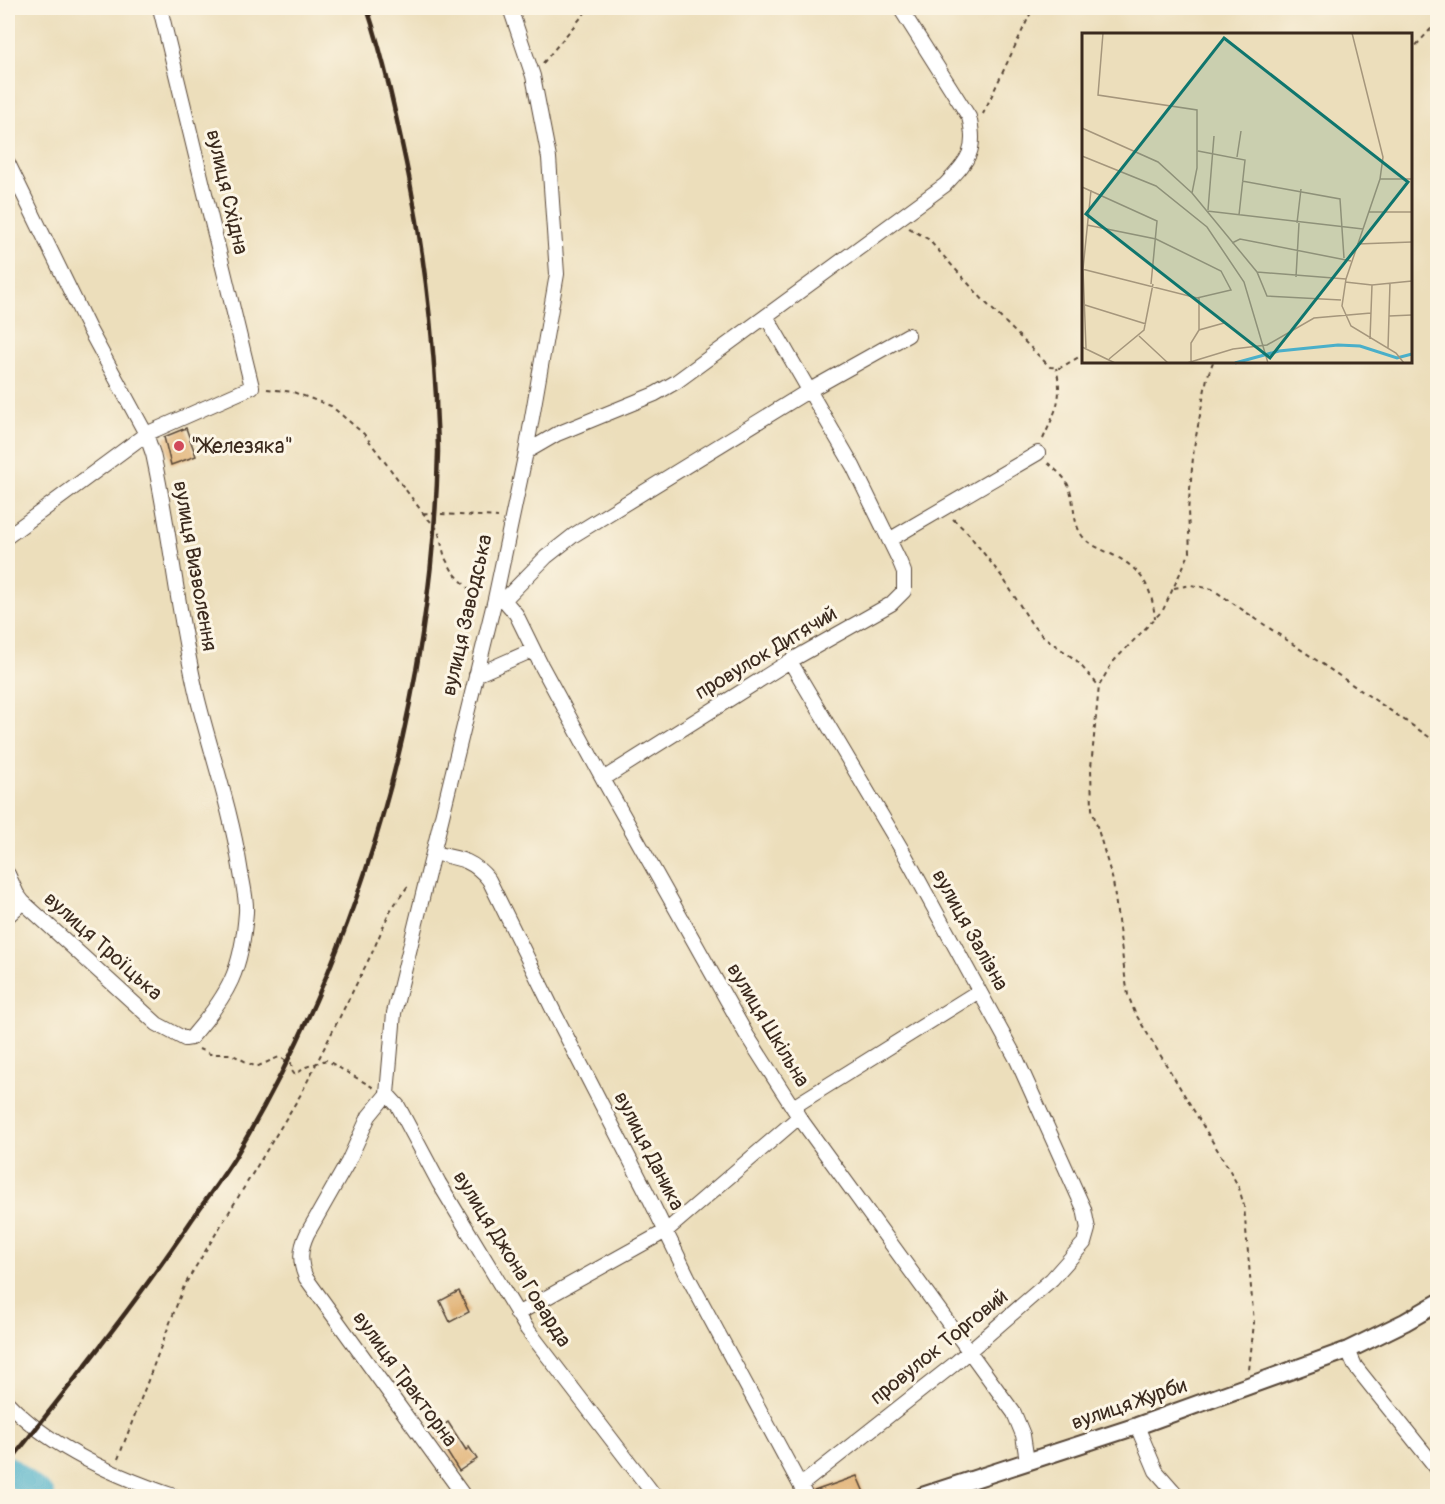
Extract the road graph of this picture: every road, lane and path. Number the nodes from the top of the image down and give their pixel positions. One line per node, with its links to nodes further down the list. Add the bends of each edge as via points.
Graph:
1 (160, 8): 17 (street, вулиця Східна)
2 (510, 8): 8 (street, вулиця Заводська)
3 (590, 8): 8 (path)
4 (900, 8): 9 (street, via 957,95)
5 (1033, 8): 9 (path)
6 (1437, 21): 7 (path)
7 (1412, 50)
8 (533, 76): 20 (street, вулиця Заводська, via 549,158 557,274)
9 (974, 134): 11 (street, via 972,150 945,185)
10 (8, 163): 19 (street, вулиця Визволення, via 89,329)
11 (896, 220): 12 (street); 16 (path, via 928,239 984,302 1050,367)
12 (766, 316): 18 (street); 20 (street, via 655,394 557,434)
13 (908, 336): 18 (street)
14 (1082, 355): 16 (path)
15 (1213, 363): 27 (path, via 1194,447 1188,511 1190,552)
16 (1056, 368): 21 (path, via 1061,386 1059,399)
17 (252, 387): 19 (street); 23 (path, via 293,392 331,406 364,434)
18 (807, 391): 26 (street, via 853,466); 28 (street, via 573,535)
19 (146, 434): 25 (street); 42 (street, вулиця Визволення, via 156,468 198,699 233,827 246,908 240,958 232,982 209,1017)
20 (526, 452): 24 (street, вулиця Заводська)
21 (1038, 453): 22 (street); 29 (path, via 1067,482 1082,536 1142,576 1151,591)
22 (943, 508): 26 (street); 33 (path, via 1003,578 1033,626 1076,660)
23 (423, 513): 24 (path); 28 (path, via 438,530 453,572)
24 (511, 518): 28 (street, вулиця Заводська)
25 (8, 536)
26 (889, 540): 31 (street, провулок Дитячий, via 905,582 898,599)
27 (1174, 588): 29 (path); 34 (path, via 1191,585 1212,589)
28 (497, 604): 30 (street, вулиця Шкільна, via 516,615); 32 (street, вулиця Заводська)
29 (1155, 619): 33 (path, via 1112,663)
30 (534, 650): 32 (street); 35 (street, вулиця Шкільна)
31 (790, 661): 35 (street, провулок Дитячий); 41 (street, вулиця Залізна, via 905,855)
32 (476, 675): 36 (street, вулиця Заводська)
33 (1099, 686): 52 (path, via 1091,767 1092,809 1113,881 1128,994 1135,1013 1239,1188 1254,1323)
34 (1437, 743)
35 (603, 779): 45 (street, вулиця Шкільна, via 746,1035)
36 (433, 853): 44 (street, вулиця Заводська, via 394,1013); 47 (street, вулиця Даника, via 471,862 489,880)
37 (8, 874): 39 (street, вулиця Троїцька)
38 (411, 882): 43 (path, via 390,911)
39 (23, 902): 40 (street); 42 (street, вулиця Троїцька, via 157,1024)
40 (8, 916)
41 (979, 991): 45 (street); 46 (street, вулиця Залізна, via 1017,1060 1084,1209)
42 (186, 1038): 43 (path, via 210,1054 231,1054 256,1067 279,1057 291,1063 295,1075)
43 (316, 1063): 44 (path, via 326,1060); 57 (path, via 184,1286)
44 (387, 1094): 49 (street, вулиця Джона Говарда, via 398,1106); 61 (street, вулиця Тракторна, via 369,1116 302,1244 301,1268)
45 (796, 1112): 47 (street); 51 (street, вулиця Шкільна)
46 (1088, 1229): 51 (street, провулок Торговий, via 1081,1247 1052,1279)
47 (666, 1231): 49 (street); 58 (street, вулиця Даника)
48 (1437, 1303): 50 (street, вулиця Журби)
49 (517, 1314): 62 (street, вулиця Джона Говарда)
50 (1348, 1350): 52 (street, вулиця Журби); 56 (street, via 1355,1366)
51 (969, 1351): 55 (street, вулиця Шкільна, via 1019,1422); 58 (street, провулок Торговий)
52 (1247, 1388): 54 (street, вулиця Журби)
53 (8, 1404): 57 (street, via 54,1440)
54 (1137, 1426): 55 (street, вулиця Журби); 63 (street, via 1156,1471)
55 (1027, 1461): 60 (street, вулиця Журби)
56 (1437, 1470)
57 (113, 1473): 59 (street)
58 (804, 1491)
59 (171, 1496)
60 (927, 1496)
61 (464, 1497)
62 (655, 1497)
63 (1178, 1497)

